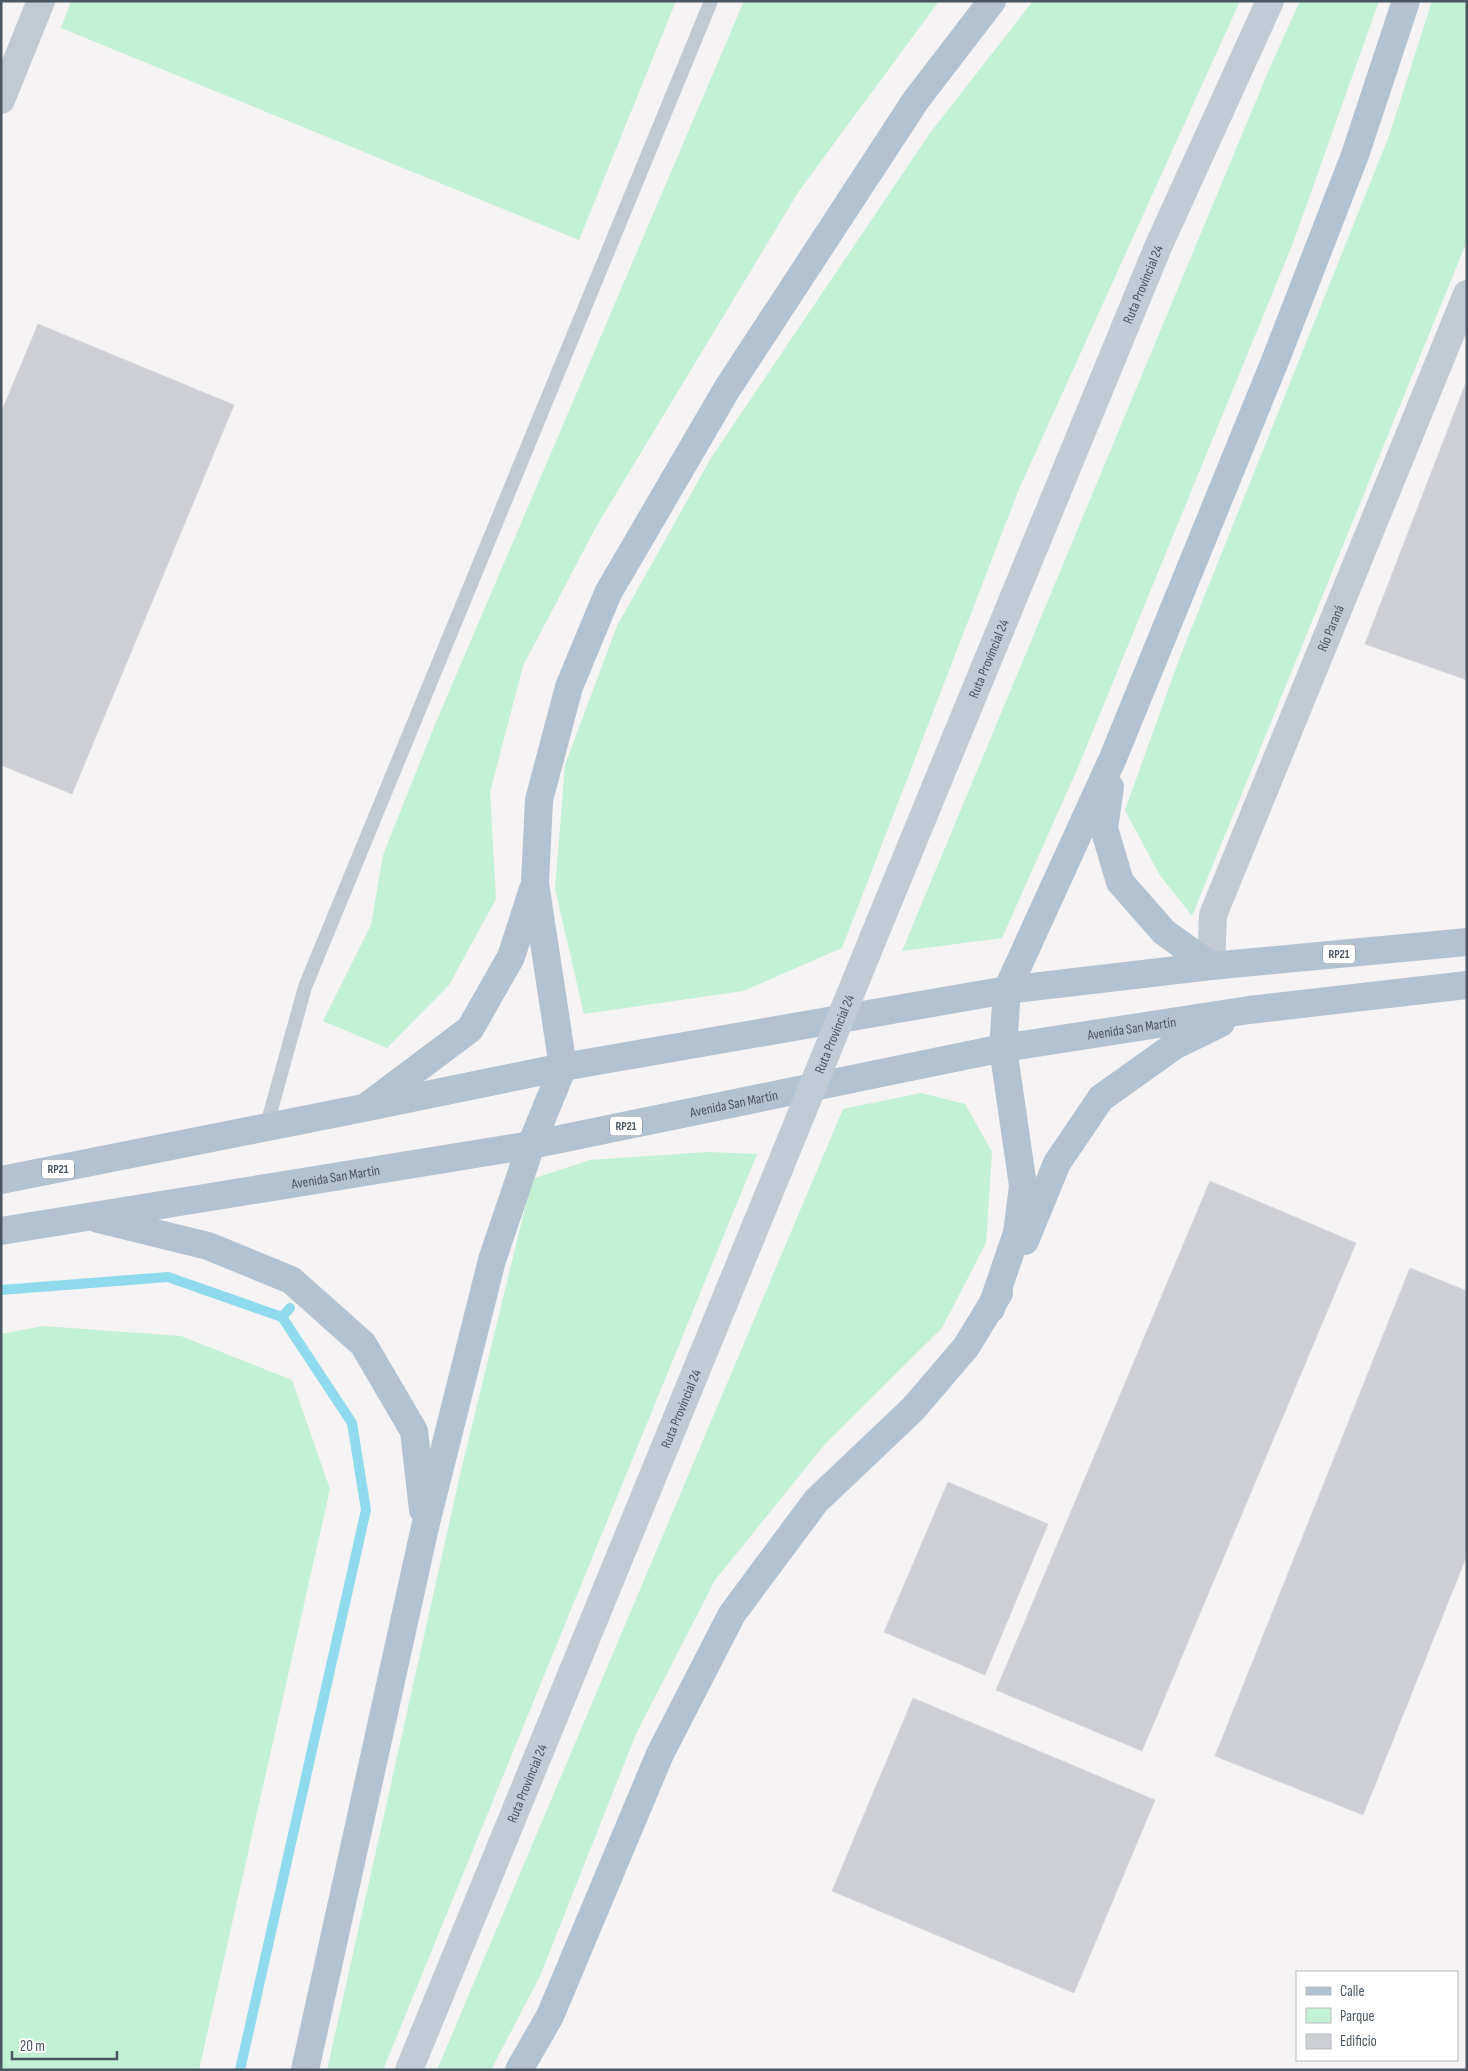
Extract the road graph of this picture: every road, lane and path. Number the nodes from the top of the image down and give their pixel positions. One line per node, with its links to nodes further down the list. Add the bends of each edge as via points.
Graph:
1 (41, 1): 6 (street)
2 (711, 1): 18 (lane, via 305,987)
3 (992, 1): 9 (main road, via 916,100 738,373 608,593 569,687 539,800)
4 (1270, 1): 26 (main road, Ruta Provincial 24, bridge, via 1158,247)
5 (1406, 1): 8 (main road, via 1355,155)
6 (1, 100)
7 (1467, 294): 11 (street, Río Paraná, via 1213,916)
8 (1113, 758): 11 (main road, via 1104,828 1120,882 1164,932); 13 (main road)
9 (535, 883): 16 (main road); 17 (main road, via 511,957 470,1029)
10 (1467, 942): 11 (main road, RP21)
11 (1211, 966): 13 (main road, RP21)
12 (1467, 985): 14 (main road, Avenida San Martín / RP21)
13 (1007, 990): 15 (main road); 16 (main road, RP21)
14 (1249, 1010): 15 (main road, Avenida San Martín / RP21); 23 (main road, via 1174,1046 1101,1098 1057,1163 1032,1227)
15 (1003, 1048): 19 (main road, Avenida San Martín / RP21); 23 (main road, via 1023,1186 1017,1233)
16 (562, 1067): 17 (main road, RP21); 19 (main road)
17 (363, 1108): 18 (main road, RP21)
18 (266, 1128): 20 (main road, RP21)
19 (531, 1146): 21 (main road, Avenida San Martín / RP21); 24 (main road, via 492,1260)
20 (1, 1180)
21 (86, 1216): 22 (main road, Avenida San Martín / RP21); 24 (main road, via 208,1246 291,1280 363,1344 414,1431)
22 (1, 1231)
23 (991, 1309): 27 (main road, via 966,1347 913,1409 816,1501 732,1614 660,1754 550,2016)
24 (424, 1527): 25 (main road)
25 (305, 2070)
26 (409, 2070)
27 (519, 2070)

